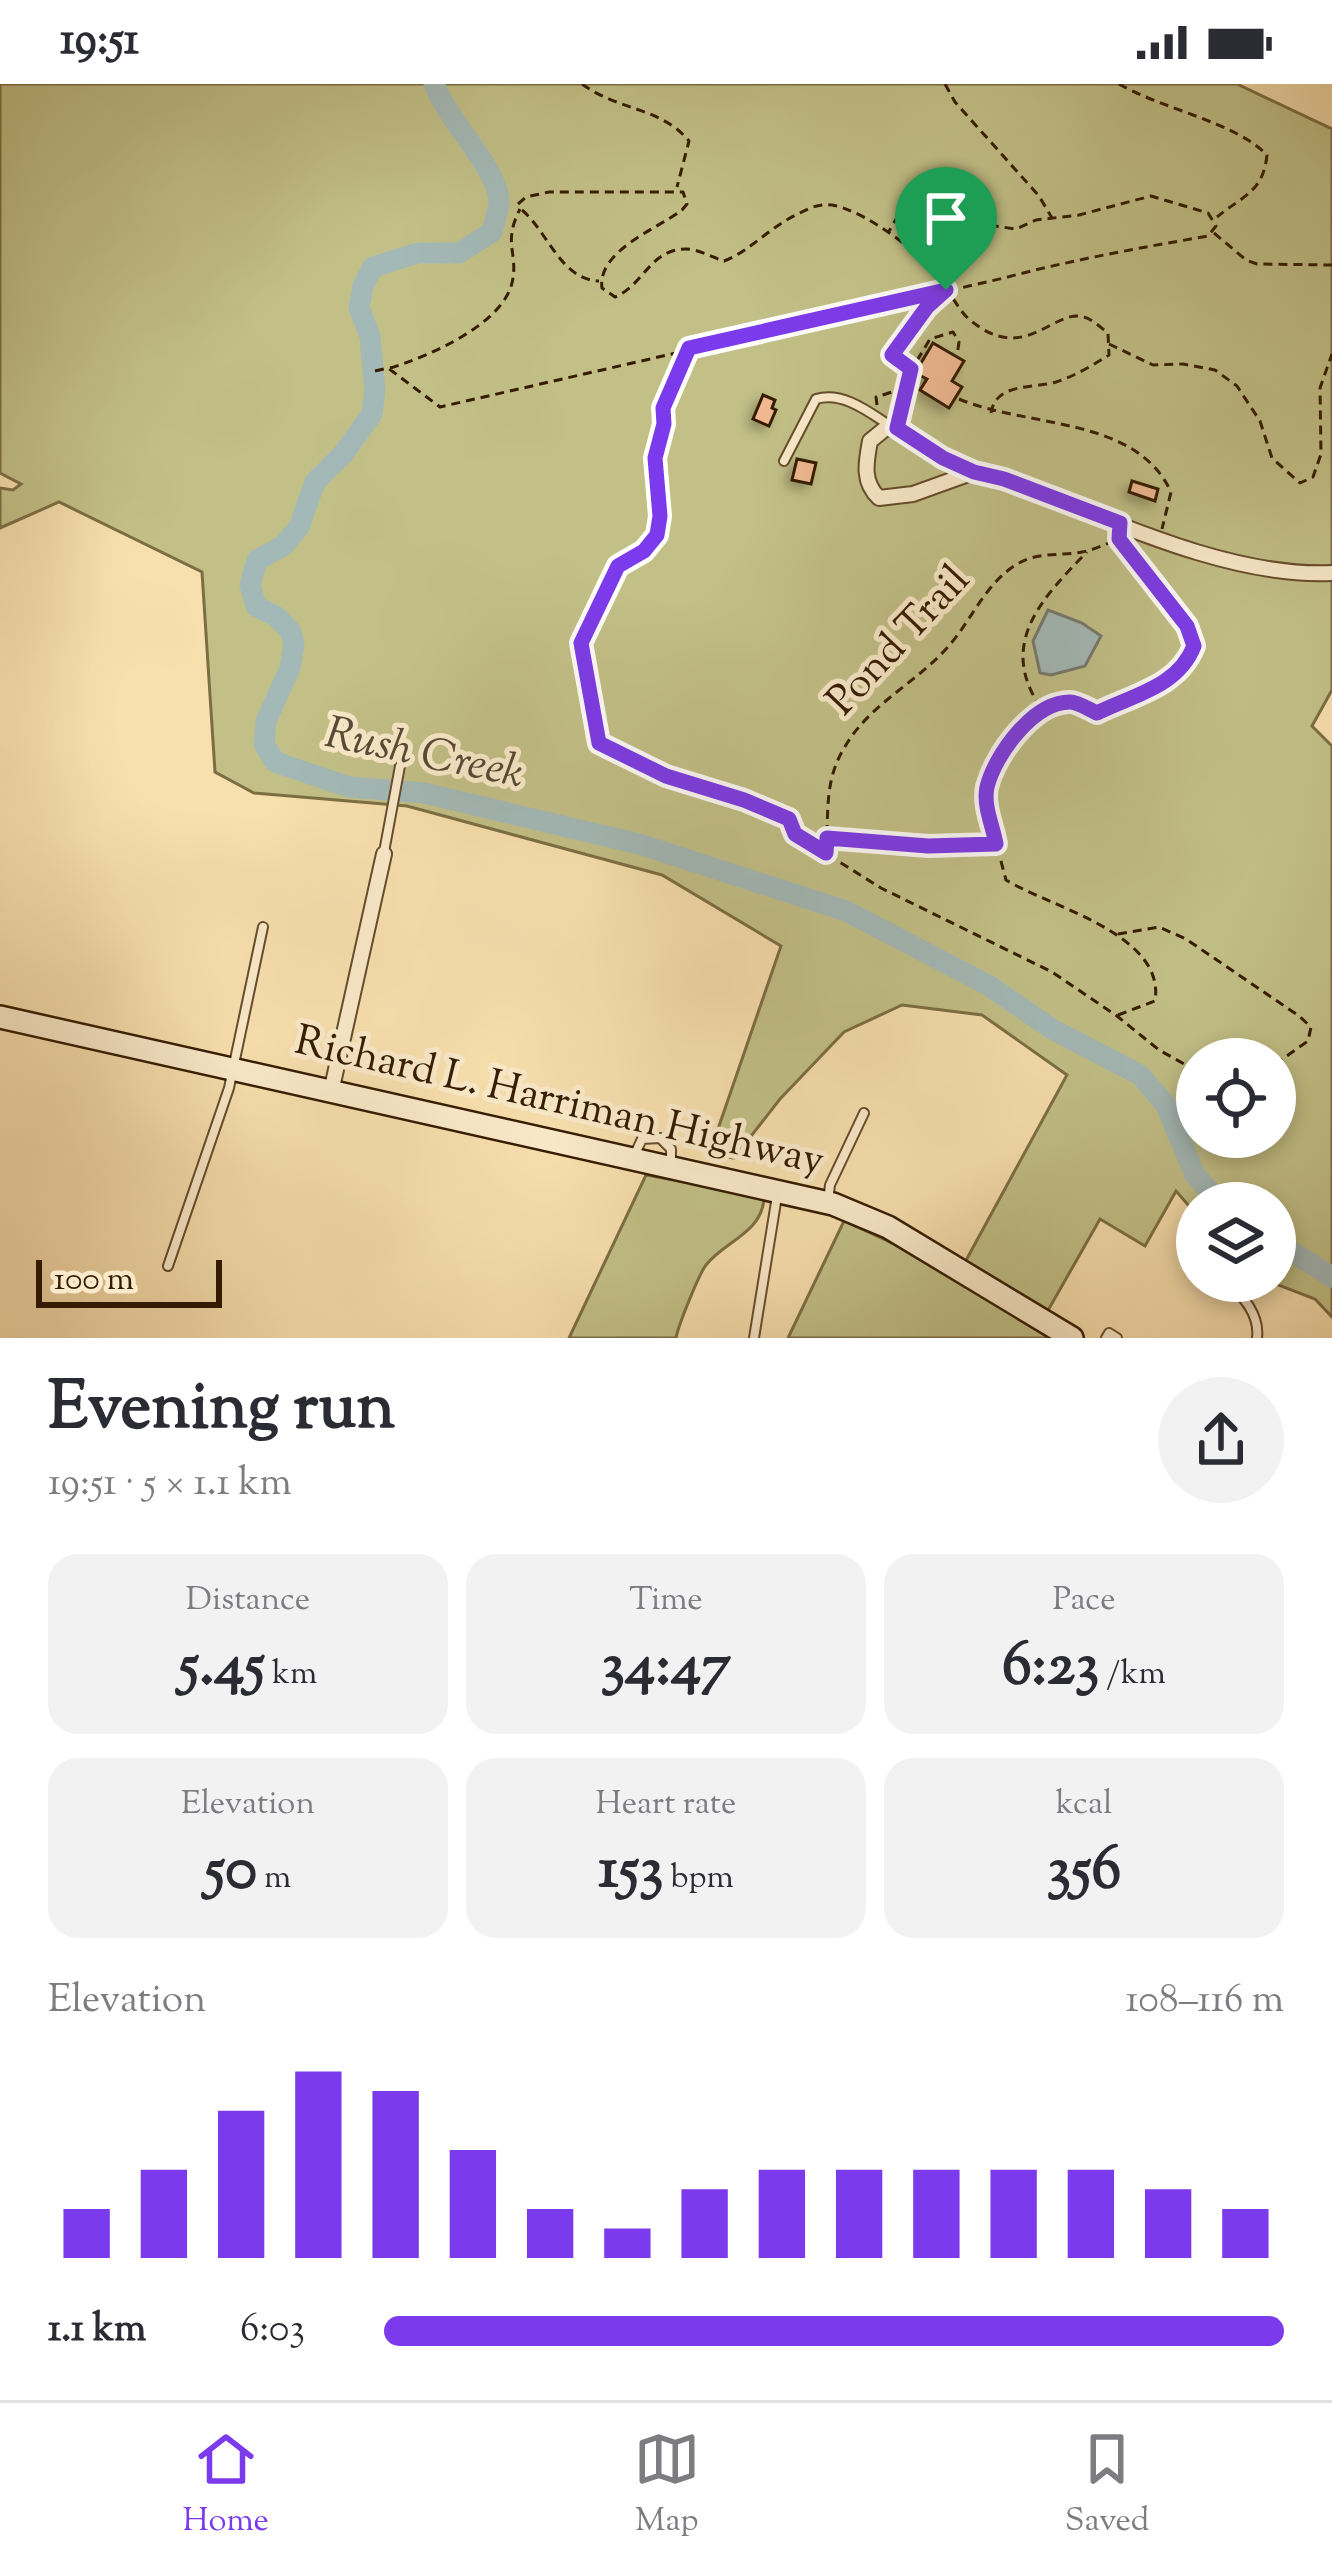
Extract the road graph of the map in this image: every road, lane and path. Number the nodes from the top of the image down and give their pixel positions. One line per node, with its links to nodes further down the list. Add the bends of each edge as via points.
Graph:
1 (582, 84): 4 (path, via 622,108 676,125 689,141)
2 (945, 84): 7 (path)
3 (1119, 84): 6 (path, via 1250,138 1267,155 1264,177)
4 (677, 189): 5 (path, via 549,192); 11 (path, via 687,204 616,254)
5 (516, 206): 11 (path, via 571,271); 17 (path, via 504,304 445,347)
6 (1215, 219): 7 (path, via 1150,196); 8 (path)
7 (1054, 220): 9 (path, via 965,228 906,212)
8 (1213, 232): 10 (path, via 1257,264); 12 (path)
9 (888, 233): 11 (path, via 823,205 724,261 688,248 663,253 614,297); 12 (path)
10 (1332, 265)
11 (600, 281)
12 (948, 291): 13 (path, via 969,320 1004,339 1071,316 1087,317 1108,333); 14 (path); 18 (path, via 892,355)
13 (1109, 344): 15 (path, via 1153,365 1215,370 1238,386 1272,458 1300,483 1313,478 1321,454 1320,388); 22 (path, via 1109,355 1087,369 1003,392)
14 (689, 348): 17 (path, via 440,406); 34 (path, via 663,408 657,535 618,566 581,643 599,743 789,819 795,834)
15 (1332, 354)
16 (958, 356): 18 (path, via 958,338 943,332)
17 (388, 368): 19 (path)
18 (911, 369): 20 (path)
19 (375, 371)
20 (907, 387): 23 (path); 23 (path, via 876,397)
21 (959, 399): 22 (path)
22 (991, 412): 27 (path, via 1138,449 1172,492)
23 (895, 428): 24 (lane, via 827,395 810,405); 25 (street); 25 (street, via 870,441 866,475 879,498)
24 (784, 461)
25 (974, 472): 26 (street)
26 (1120, 531): 27 (street); 28 (path, Pond Trail); 30 (path, via 1187,626 1189,660 1153,689 1097,713 1071,702)
27 (1159, 537): 29 (street, via 1271,568)
28 (1088, 551): 30 (path, Pond Trail, via 1041,604 1021,644); 32 (path, Pond Trail, via 1016,565 916,680 874,706 832,775)
29 (1332, 573)
30 (1042, 711): 33 (path, via 1009,745 987,788)
31 (400, 766): 35 (lane)
32 (827, 838): 33 (path); 34 (path, Pond Trail)
33 (996, 844): 37 (path, via 1006,880)
34 (826, 853): 38 (path, via 1052,972)
35 (384, 854): 43 (street)
36 (263, 927): 42 (lane)
37 (1116, 934): 38 (path, via 1137,949 1157,986 1155,1001); 40 (path, via 1159,927 1186,939 1311,1027)
38 (1117, 1016): 41 (path)
39 (0, 1017): 42 (street, Richard L. Harriman Highway)
40 (1296, 1049)
41 (1176, 1060)
42 (231, 1069): 43 (street, Richard L. Harriman Highway); 47 (lane)
43 (331, 1092): 45 (street, Richard L. Harriman Highway)
44 (864, 1113): 46 (lane)
45 (778, 1189): 46 (street, Richard L. Harriman Highway); 49 (lane)
46 (827, 1203): 50 (street, Richard L. Harriman Highway, via 888,1227)
47 (168, 1266)
48 (1245, 1302): 53 (lane)
49 (754, 1338)
50 (1072, 1338)
51 (1106, 1338): 52 (lane)
52 (1117, 1338)
53 (1257, 1338)

